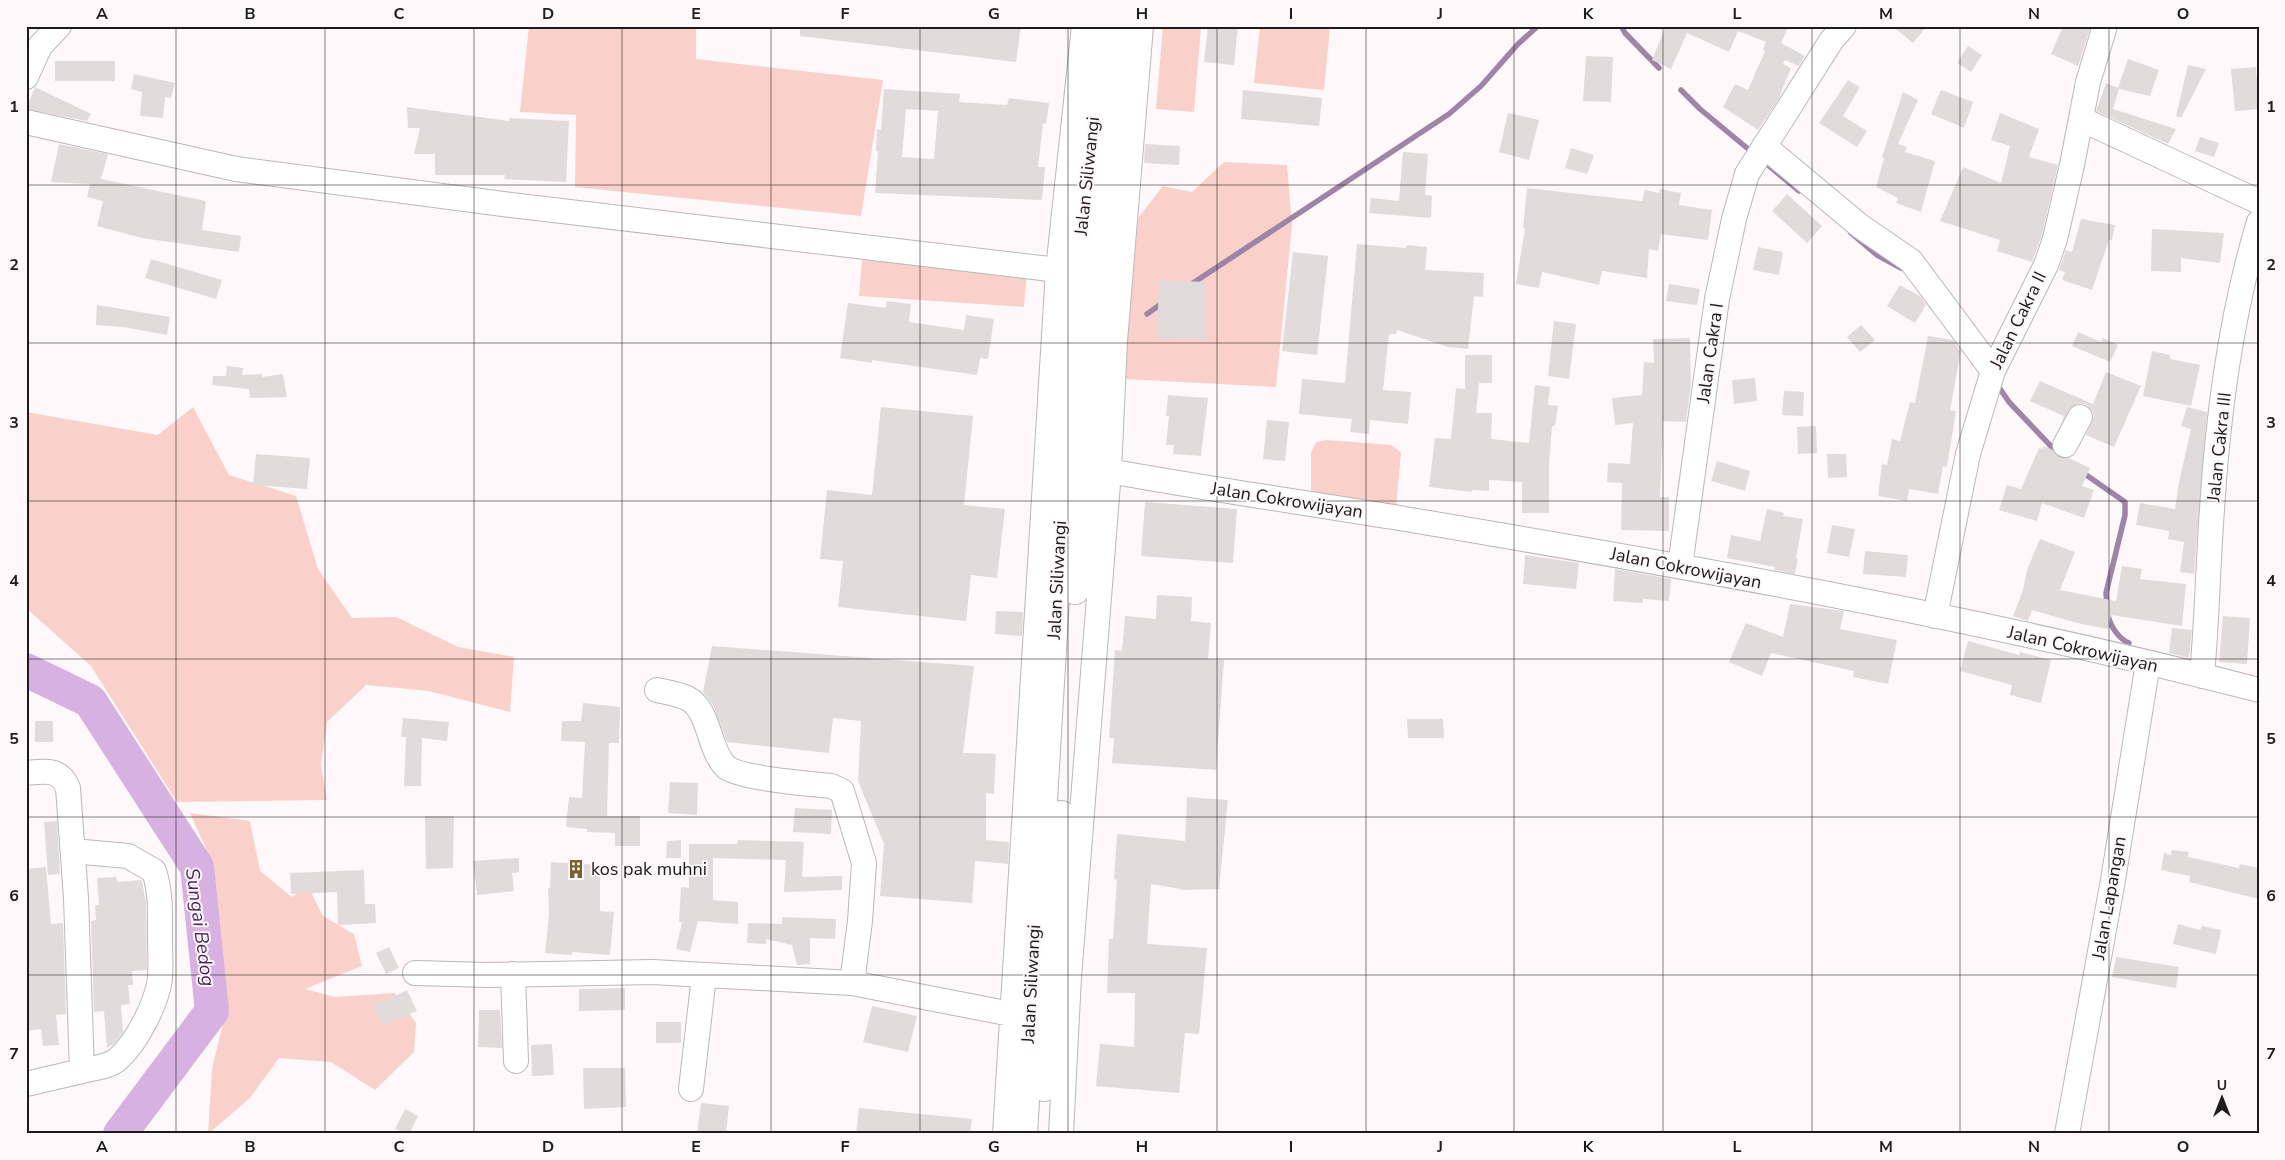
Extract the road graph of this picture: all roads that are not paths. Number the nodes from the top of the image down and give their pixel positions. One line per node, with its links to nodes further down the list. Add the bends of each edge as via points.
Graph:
1 (59, 26): 8 (street, via 40,46)
2 (1084, 26): 14 (street)
3 (1102, 26): 37 (highway, Jalan Siliwangi, via 1071,332)
4 (1121, 26): 38 (highway, Jalan Siliwangi, via 1081,503)
5 (1141, 26): 18 (street, via 1115,341)
6 (1844, 26): 11 (street, Jalan Cakra I, via 1831,41)
7 (2105, 26): 9 (street, Jalan Cakra II)
8 (26, 77)
9 (2080, 119): 12 (street); 15 (street, Jalan Cakra II, via 2065,197 2046,265)
10 (26, 122): 14 (street, via 236,169)
11 (1759, 154): 15 (street, via 1804,180 1860,226 1911,261); 19 (street, Jalan Cakra I, via 1747,174 1719,290)
12 (2259, 202)
13 (2259, 222): 22 (street, Jalan Cakra III, via 2235,312 2222,407)
14 (1058, 270): 31 (street)
15 (1991, 374): 20 (street, Jalan Cakra II, via 1966,462)
16 (2080, 416): 17 (street)
17 (2065, 445)
18 (1109, 471): 19 (street, Jalan Cokrowijayan); 39 (street, via 1069,977)
19 (1680, 566): 20 (street, Jalan Cokrowijayan)
20 (1935, 616): 21 (street, Jalan Cokrowijayan)
21 (2148, 663): 22 (street, Jalan Cokrowijayan); 40 (street, Jalan Lapangan)
22 (2202, 676): 24 (street, Jalan Cokrowijayan)
23 (657, 690): 30 (street, via 687,698 697,706 718,757 730,770 831,786 842,791 864,863)
24 (2259, 690)
25 (26, 773): 26 (street, via 52,771 65,781)
26 (73, 852): 33 (street); 33 (street, via 128,856 154,871 159,887 160,979 153,1004 140,1031 118,1059 108,1065)
27 (415, 974): 28 (street)
28 (513, 974): 29 (street, via 637,972); 32 (street)
29 (704, 976): 30 (street); 35 (street)
30 (852, 983): 31 (street)
31 (1011, 1014): 36 (street)
32 (516, 1061)
33 (82, 1071): 34 (street)
34 (26, 1084)
35 (691, 1089)
36 (1004, 1134)
37 (1023, 1134)
38 (1041, 1134)
39 (1061, 1134)
40 (2067, 1134)

